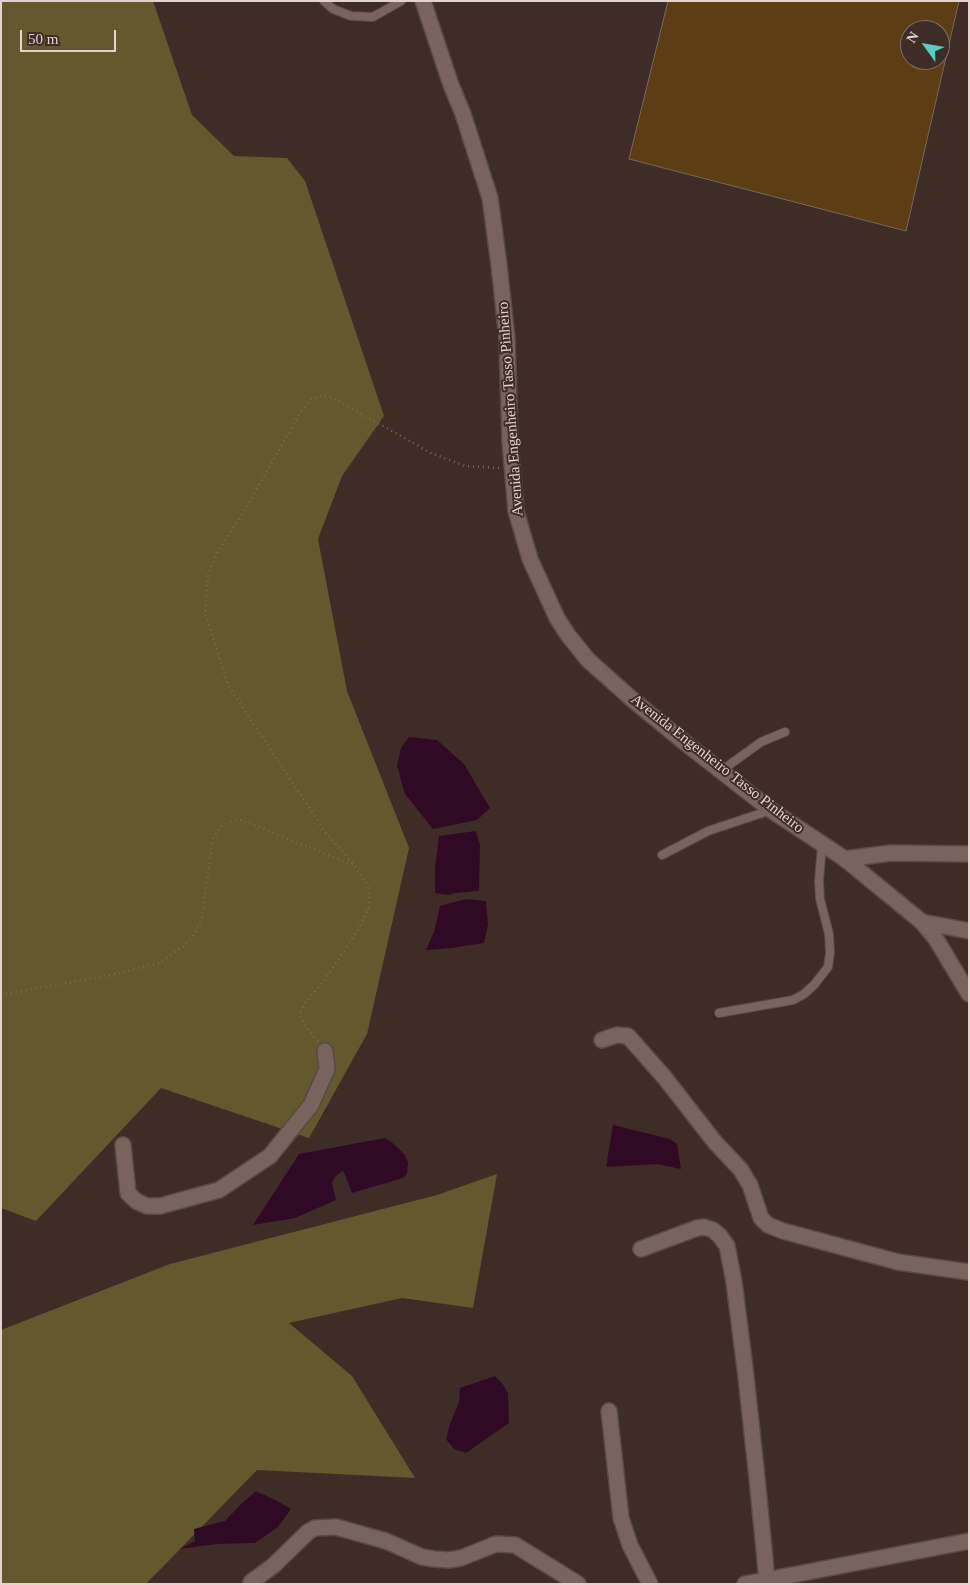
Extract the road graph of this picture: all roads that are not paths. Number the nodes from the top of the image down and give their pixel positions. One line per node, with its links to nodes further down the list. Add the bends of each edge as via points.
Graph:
1 (324, 1): 2 (lane, via 333,9 351,16 372,17)
2 (401, 1)
3 (423, 1): 5 (street, Avenida Engenheiro Tasso Pinheiro, via 490,198 507,339 516,511 530,559 557,618 588,660)
4 (785, 732): 5 (lane, via 761,742)
5 (721, 772): 6 (street, Avenida Engenheiro Tasso Pinheiro)
6 (771, 810): 7 (street, Avenida Engenheiro Tasso Pinheiro); 9 (lane, via 708,831)
7 (822, 844): 10 (street, Avenida Engenheiro Tasso Pinheiro); 14 (lane, via 819,882 828,934 828,967 814,985 793,1000)
8 (969, 854): 10 (street, via 891,853)
9 (662, 855)
10 (844, 859): 11 (street, Avenida Engenheiro Tasso Pinheiro)
11 (922, 922): 12 (street); 13 (street, Avenida Engenheiro Tasso Pinheiro)
12 (969, 931)
13 (969, 994)
14 (719, 1013)
15 (602, 1040): 19 (street, via 617,1035 628,1036 741,1170 750,1185 761,1218 768,1226 898,1262)
16 (325, 1051): 17 (street, via 327,1069 311,1105 270,1156 219,1190 160,1206 136,1202 128,1193)
17 (124, 1145)
18 (641, 1249): 22 (street, via 704,1227 713,1230 727,1246 741,1340)
19 (969, 1272)
20 (610, 1411): 25 (street, via 621,1518 630,1545)
21 (969, 1541): 22 (street)
22 (767, 1580): 26 (street)
23 (251, 1582): 24 (street, via 308,1532 315,1528 336,1527 434,1559 461,1558 496,1544 515,1545)
24 (578, 1584)
25 (650, 1584)
26 (745, 1584)

